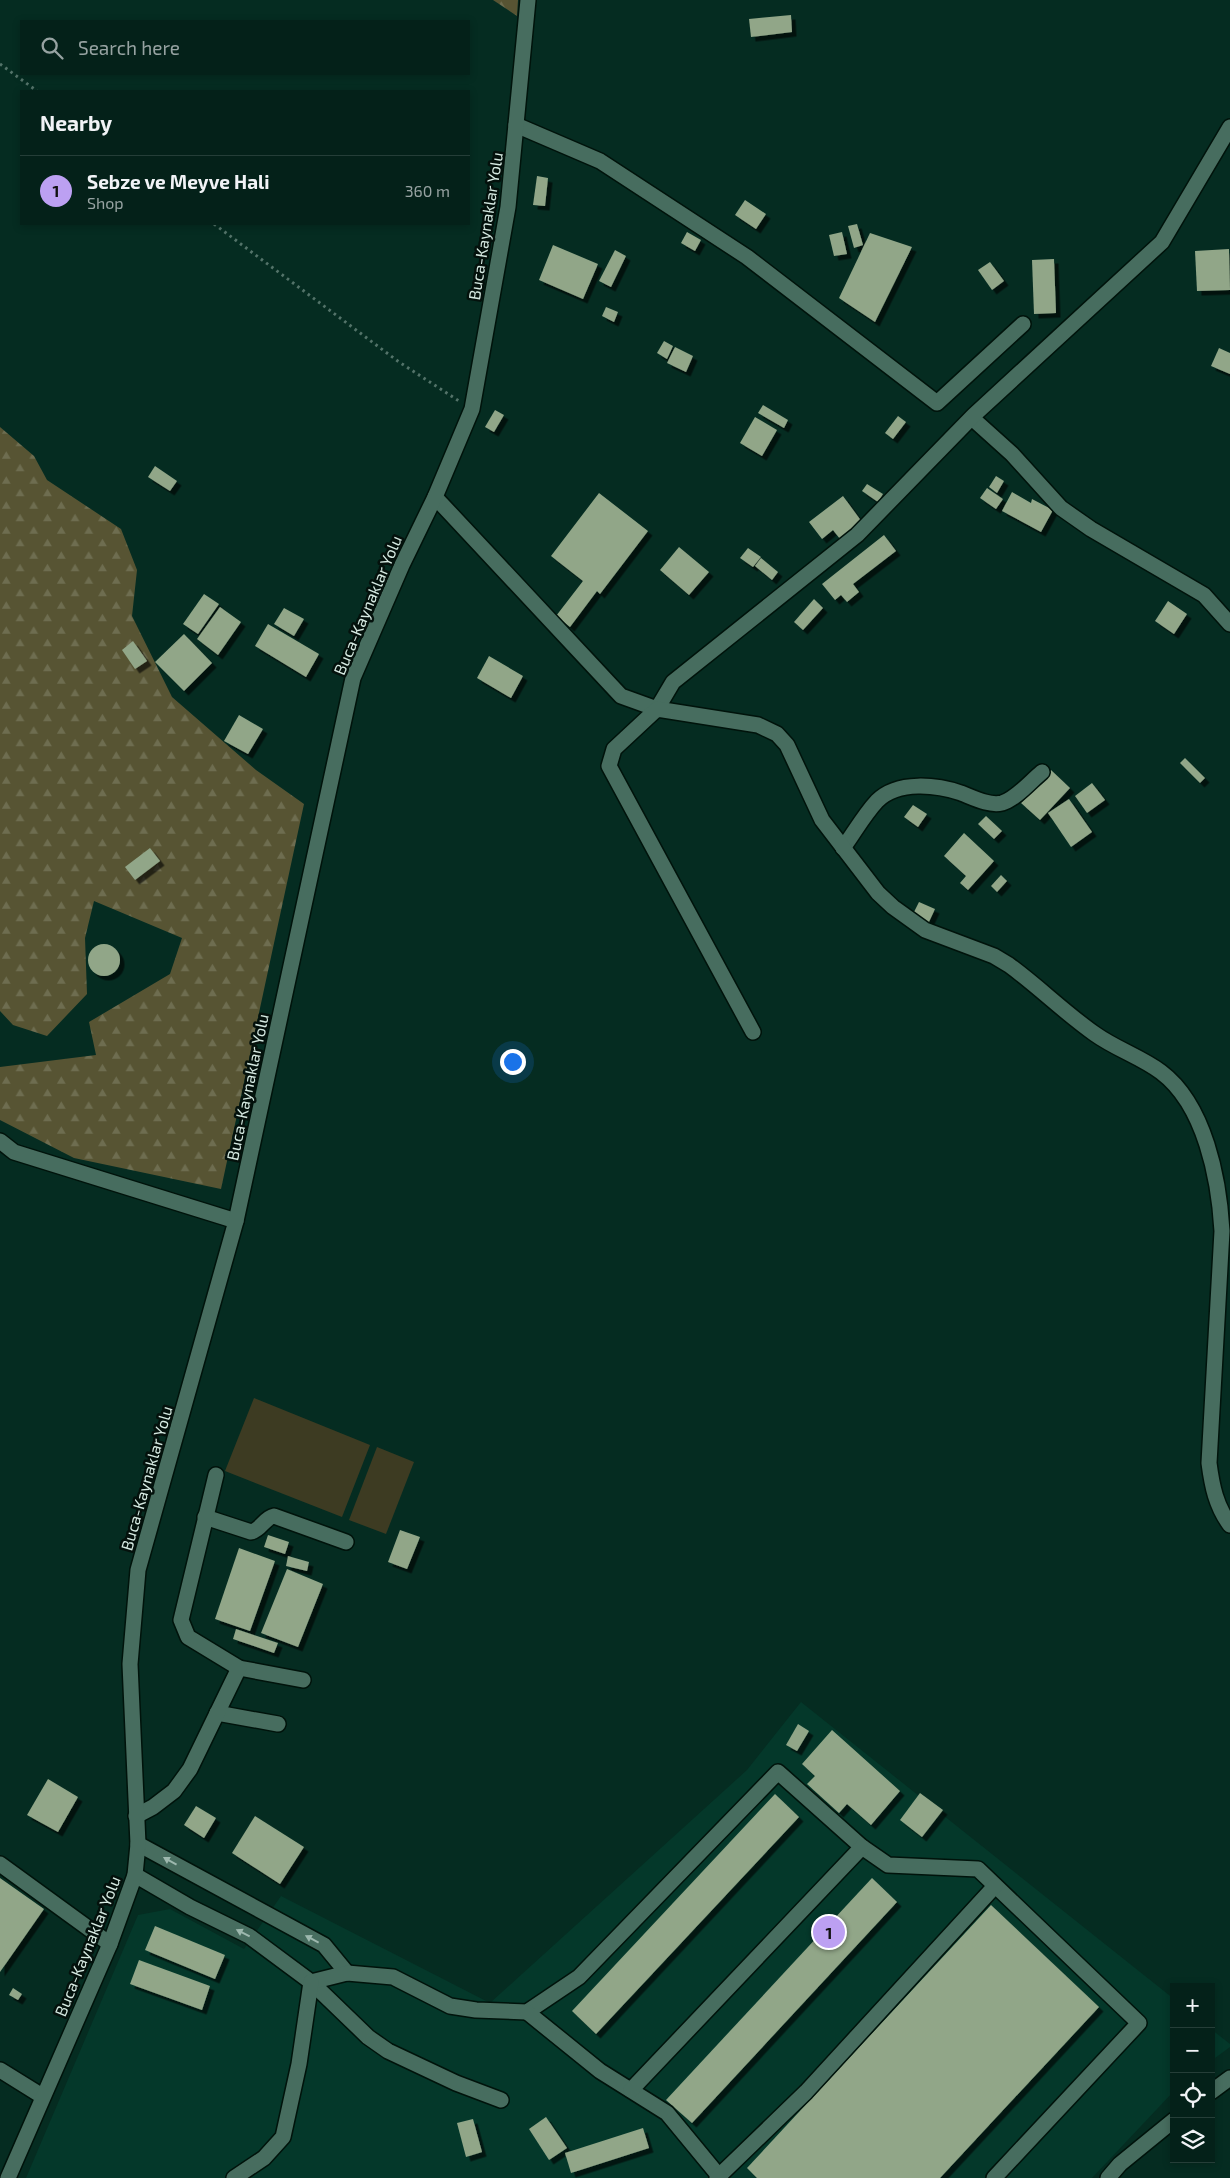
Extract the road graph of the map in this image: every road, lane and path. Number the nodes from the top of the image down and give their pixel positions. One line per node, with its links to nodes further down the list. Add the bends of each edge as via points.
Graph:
1 (528, 0): 4 (street, Buca-Kaynaklar Yolu)
2 (0, 64): 3 (path)
3 (36, 90)
4 (516, 125): 7 (street, via 600,161 747,257 937,403); 8 (street, Buca-Kaynaklar Yolu, via 508,207)
5 (1230, 127): 9 (street, via 1162,242)
6 (215, 225): 8 (path, via 399,362)
7 (1023, 324)
8 (472, 409): 10 (street, Buca-Kaynaklar Yolu)
9 (972, 418): 11 (street, via 1012,454 1061,508 1204,595); 12 (street, via 857,535 673,682)
10 (436, 496): 12 (street, via 621,696); 17 (street, Buca-Kaynaklar Yolu, via 353,678)
11 (1230, 624)
12 (657, 709): 14 (street, via 758,725 776,734 787,745 822,820); 15 (street, via 614,749 609,766)
13 (1042, 772): 14 (street, via 1001,803 985,802 935,786 898,790 878,800)
14 (843, 848): 20 (street, via 878,893 909,920 942,938 1010,965 1096,1035 1151,1065 1179,1090 1204,1136 1221,1210 1209,1463 1219,1510)
15 (753, 1032)
16 (0, 1141): 17 (street, via 14,1152)
17 (236, 1221): 26 (street, Buca-Kaynaklar Yolu, via 138,1570 130,1664)
18 (216, 1475): 19 (street)
19 (206, 1517): 21 (street, via 251,1532 274,1516); 22 (street, via 181,1614 182,1626 188,1637)
20 (1230, 1525)
21 (346, 1542)
22 (239, 1668): 23 (street); 24 (street)
23 (303, 1680)
24 (217, 1712): 25 (street); 26 (street, via 190,1769 174,1791)
25 (278, 1724)
26 (136, 1816): 27 (street, Buca-Kaynaklar Yolu)
27 (138, 1844): 30 (street, Buca-Kaynaklar Yolu); 33 (street, one-way to 27, via 324,1945)
28 (862, 1847): 31 (street, via 888,1865 978,1869); 35 (street, via 778,1772 579,1977); 39 (street)
29 (0, 1864): 32 (street)
30 (135, 1875): 32 (street, Buca-Kaynaklar Yolu); 34 (street, one-way to 30, via 249,1936)
31 (995, 1886): 43 (street, via 806,2092); 46 (street, via 1139,2023)
32 (110, 1944): 40 (street, Buca-Kaynaklar Yolu)
33 (347, 1973): 34 (street); 35 (street, via 393,1977 450,2006)
34 (311, 1982): 41 (street, via 368,2037 388,2050 456,2084); 45 (street, via 299,2064 283,2137 264,2158)
35 (527, 2012): 39 (street, via 600,2071)
36 (0, 2070): 40 (street)
37 (1230, 2078): 38 (street)
38 (1215, 2089)
39 (631, 2090): 43 (street, via 666,2113)
40 (42, 2096): 44 (street, Buca-Kaynaklar Yolu)
41 (501, 2100)
42 (1170, 2123): 47 (street, via 1120,2164)
43 (718, 2177)
44 (8, 2178)
45 (234, 2178)
46 (994, 2178)
47 (1108, 2178)

